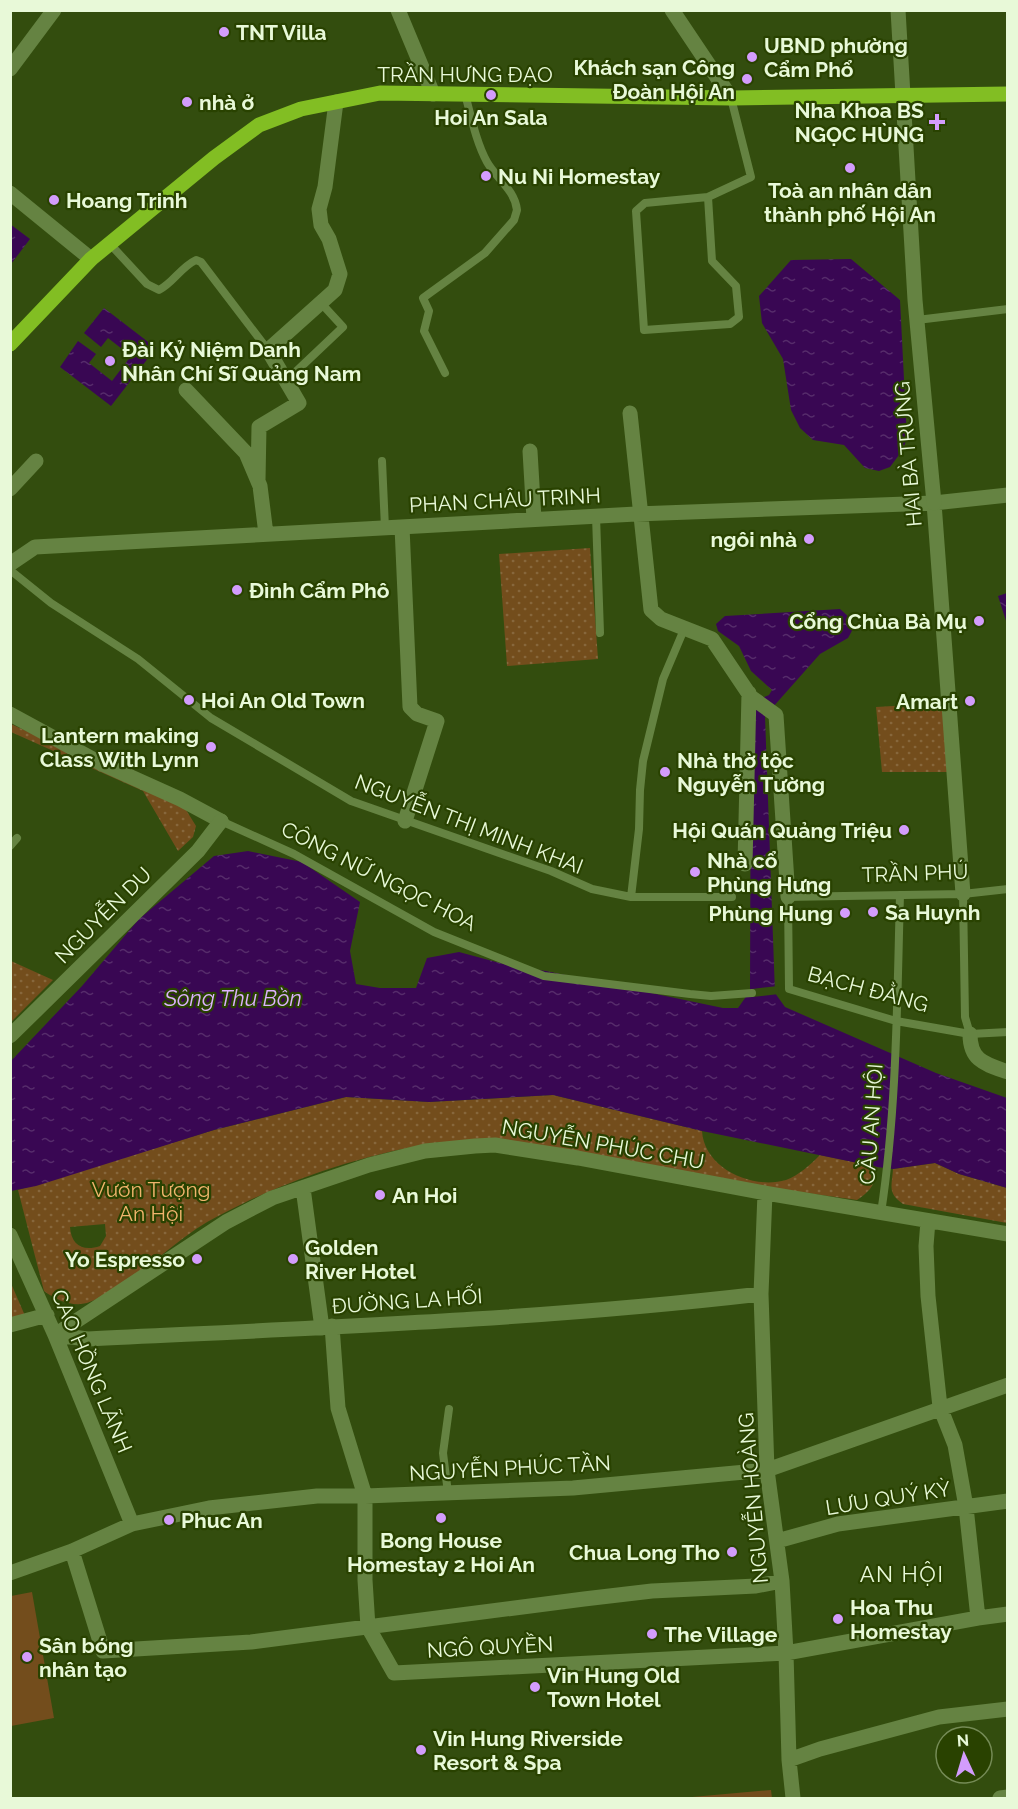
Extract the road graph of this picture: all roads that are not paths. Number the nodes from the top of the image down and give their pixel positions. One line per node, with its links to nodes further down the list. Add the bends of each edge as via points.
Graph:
1 (54, 10): 5 (street)
2 (398, 10): 6 (street)
3 (672, 10): 10 (street)
4 (898, 10): 9 (street, HAI BÀ TRƯNG)
5 (10, 69)
6 (433, 93): 7 (main road, TRẦN HƯNG ĐẠO); 11 (main road, TRẦN HƯNG ĐẠO, via 380,93)
7 (465, 94): 10 (main road, TRẦN HƯNG ĐẠO); 21 (lane, via 487,162 510,192 517,210 514,220 485,253 423,298 429,312 424,331)
8 (1008, 94): 9 (main road, TRẦN HƯNG ĐẠO)
9 (903, 97): 10 (main road, TRẦN HƯNG ĐẠO); 18 (street, HAI BÀ TRƯNG)
10 (731, 98): 13 (lane, via 751,177)
11 (336, 102): 14 (main road, TRẦN HƯNG ĐẠO, via 301,109 259,125); 16 (street, via 319,209 321,225 340,274 334,290)
12 (10, 193): 15 (street)
13 (708, 197): 13 (lane, via 645,203 636,211 644,330 730,324 739,317 736,286 712,261)
14 (110, 244): 15 (main road, TRẦN HƯNG ĐẠO); 20 (lane, via 147,284 159,290 189,263 201,262)
15 (91, 259): 19 (main road, TRẦN HƯNG ĐẠO)
16 (320, 302): 20 (street); 22 (lane, via 343,327)
17 (1008, 309): 18 (lane)
18 (917, 320): 31 (street, HAI BÀ TRƯNG)
19 (10, 344)
20 (268, 350): 22 (street)
21 (445, 373)
22 (286, 381): 28 (street, via 299,403 259,427)
23 (186, 390): 28 (street, via 246,453)
24 (630, 413): 32 (street)
25 (530, 451): 34 (street)
26 (36, 461): 29 (street)
27 (382, 461): 36 (lane)
28 (258, 480): 37 (street)
29 (10, 489)
30 (1008, 495): 31 (street, PHAN CHÂU TRINH)
31 (934, 503): 32 (street, PHAN CHÂU TRINH); 50 (street, HAI BÀ TRƯNG)
32 (642, 514): 33 (street, PHAN CHÂU TRINH); 40 (street, via 651,610 661,619)
33 (596, 516): 34 (street, PHAN CHÂU TRINH); 41 (lane)
34 (534, 519): 35 (street, PHAN CHÂU TRINH)
35 (402, 527): 36 (street, PHAN CHÂU TRINH); 45 (street, via 410,707 437,721)
36 (385, 528): 37 (street, PHAN CHÂU TRINH)
37 (266, 534): 38 (street, PHAN CHÂU TRINH, via 35,547)
38 (10, 564)
39 (10, 570): 45 (lane, NGUYỄN THỊ MINH KHAI, via 51,603 138,659 211,718 351,801)
40 (685, 627): 42 (street, via 712,639); 52 (lane, via 663,679 643,761)
41 (600, 633)
42 (750, 695): 48 (street); 54 (street, via 776,715)
43 (10, 714): 44 (street, CÔNG NỮ NGỌC HOA, via 102,764)
44 (221, 820): 55 (lane, CÔNG NỮ NGỌC HOA, via 294,854 434,932 544,976 711,996); 59 (street, NGUYỄN DU, via 198,850)
45 (405, 821): 52 (lane, NGUYỄN THỊ MINH KHAI, via 592,889)
46 (17, 838): 47 (lane)
47 (10, 846)
48 (745, 864)
49 (1008, 889): 50 (lane, TRẦN PHÚ)
50 (963, 894): 51 (lane, TRẦN PHÚ); 58 (lane, via 965,1017)
51 (900, 895): 54 (lane, TRẦN PHÚ); 56 (lane, CẦU AN HỘI)
52 (631, 897): 53 (lane, NGUYỄN THỊ MINH KHAI)
53 (732, 897)
54 (786, 897): 56 (lane, BẠCH ĐẰNG, via 789,990)
55 (752, 993)
56 (896, 1022): 58 (lane, BẠCH ĐẰNG); 63 (lane, CẦU AN HỘI)
57 (1008, 1032): 58 (lane, BẠCH ĐẰNG)
58 (970, 1034): 60 (street, via 970,1047 976,1057)
59 (10, 1036)
60 (1008, 1072)
61 (303, 1188): 62 (street, NGUYỄN PHÚC CHU, via 369,1165 425,1152 495,1145); 70 (street); 71 (street, NGUYỄN PHÚC CHU, via 272,1198 226,1222)
62 (765, 1193): 63 (street, NGUYỄN PHÚC CHU); 67 (street, NGUYỄN HOÀNG)
63 (881, 1213): 64 (street, NGUYỄN PHÚC CHU)
64 (928, 1221): 65 (street, NGUYỄN PHÚC CHU); 73 (street, via 928,1296)
65 (1008, 1234)
66 (10, 1235): 68 (street, CAO HỒNG LÃNH)
67 (761, 1294): 70 (street, ĐƯỜNG LA HỐI, via 586,1311); 75 (street, NGUYỄN HOÀNG)
68 (47, 1315): 69 (street); 71 (street, CAO HỒNG LÃNH)
69 (10, 1325)
70 (327, 1327): 71 (street, ĐƯỜNG LA HỐI, via 88,1339); 77 (street, via 338,1408)
71 (55, 1335): 80 (street, CAO HỒNG LÃNH)
72 (1008, 1385): 73 (street, NGUYỄN PHÚC TẦN)
73 (940, 1407): 75 (street, NGUYỄN PHÚC TẦN); 79 (street, via 955,1445)
74 (449, 1409): 76 (lane, via 443,1453)
75 (767, 1470): 76 (street, NGUYỄN PHÚC TẦN, via 573,1488); 81 (street, NGUYỄN HOÀNG)
76 (448, 1493): 77 (street, NGUYỄN PHÚC TẦN)
77 (365, 1496): 80 (street, NGUYỄN PHÚC TẦN, via 317,1496 209,1508); 87 (street)
78 (1008, 1501): 79 (street, LƯU QUÝ KỲ)
79 (966, 1507): 81 (street, LƯU QUÝ KỲ, via 838,1524); 86 (street)
80 (132, 1524): 82 (street, NGUYỄN PHÚC TẦN)
81 (777, 1541): 84 (street, NGUYỄN HOÀNG)
82 (72, 1551): 83 (street, NGUYỄN PHÚC TẦN); 87 (street, via 103,1652 251,1642)
83 (10, 1573)
84 (782, 1581): 87 (street, via 652,1591); 88 (street, NGUYỄN HOÀNG)
85 (1008, 1614): 86 (street, NGÔ QUYỀN)
86 (978, 1618): 88 (street, NGÔ QUYỀN)
87 (368, 1627): 88 (street, NGÔ QUYỀN, via 394,1672)
88 (786, 1653): 90 (street, NGUYỄN HOÀNG)
89 (1008, 1709): 90 (street, via 939,1717)
90 (789, 1761): 92 (street, NGUYỄN HOÀNG)
91 (1008, 1797): 93 (street)
92 (793, 1798)
93 (1000, 1798)

